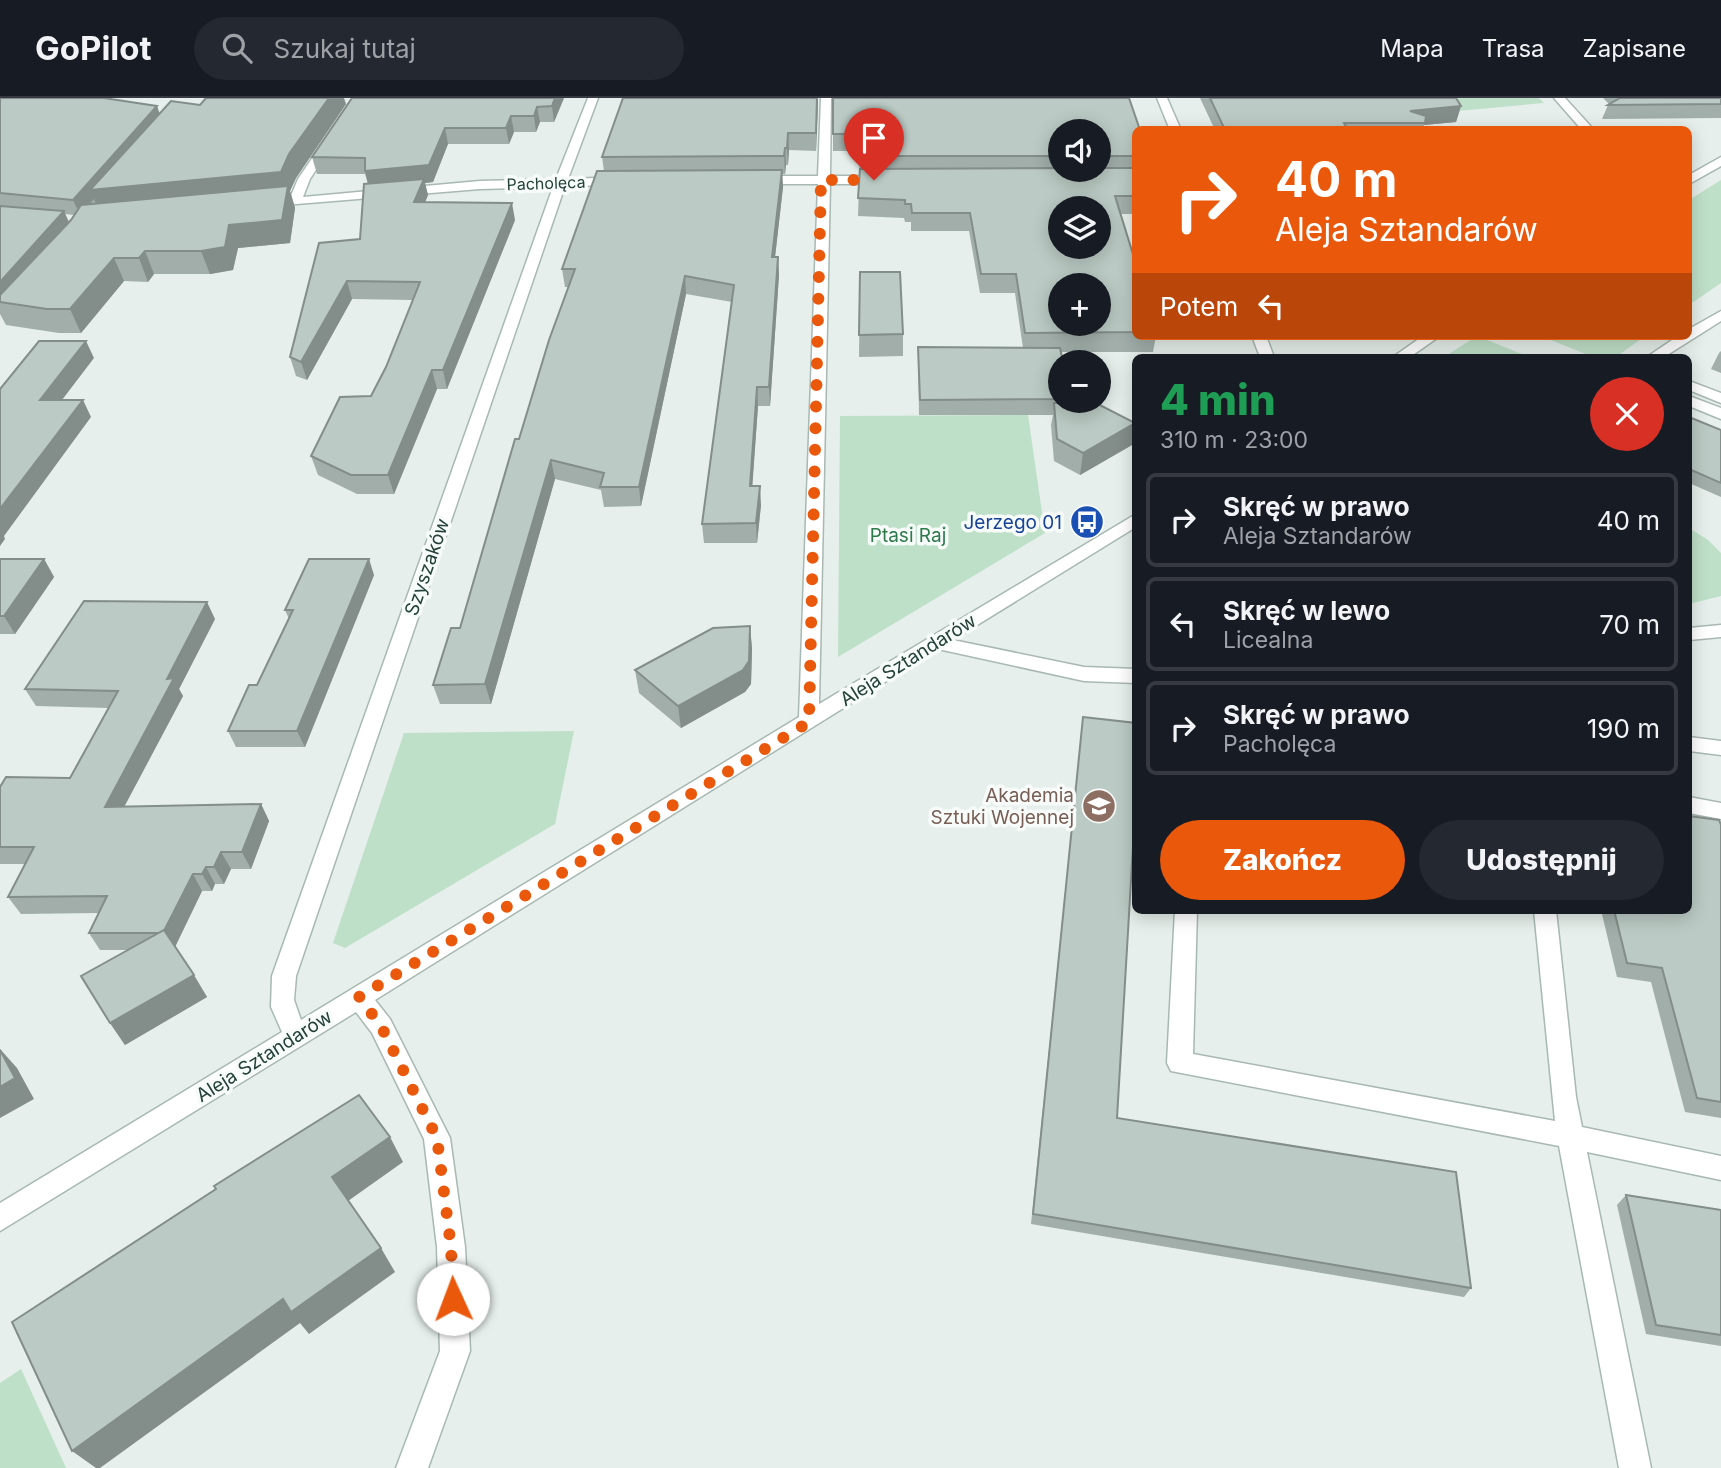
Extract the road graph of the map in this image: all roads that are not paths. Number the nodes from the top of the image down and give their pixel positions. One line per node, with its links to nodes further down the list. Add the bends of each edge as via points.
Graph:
1 (358, 98): 15 (street, via 304,179)
2 (593, 98): 13 (street, Szyszaków)
3 (825, 98): 11 (street)
4 (1162, 98): 6 (street)
5 (1559, 98): 7 (street)
6 (1174, 126)
7 (1585, 126)
8 (1721, 161): 9 (street)
9 (1692, 178)
10 (741, 180): 11 (street)
11 (821, 180): 12 (street); 32 (street)
12 (903, 180)
13 (563, 181): 14 (street, Pacholęca); 15 (street, Pacholęca); 40 (street, Szyszaków, via 285,976 279,996 284,1017)
14 (633, 181)
15 (295, 201): 16 (street, Pacholęca)
16 (255, 205)
17 (1721, 315): 18 (street)
18 (1692, 333)
19 (1427, 340): 21 (street)
20 (1682, 340): 22 (street)
21 (1405, 354)
22 (1659, 354)
23 (1692, 387): 24 (street)
24 (1721, 398)
25 (1692, 402): 26 (street)
26 (1721, 414)
27 (1132, 521): 30 (street, Aleja Sztandarów)
28 (1721, 631): 29 (street)
29 (1692, 634)
30 (937, 643): 31 (street, via 1084,674); 32 (street, Aleja Sztandarów)
31 (1132, 676)
32 (809, 722): 39 (street, Aleja Sztandarów)
33 (1692, 744): 34 (street)
34 (1721, 748)
35 (1692, 806): 36 (street)
36 (1721, 811)
37 (1186, 914): 41 (street, via 1181,1063)
38 (1545, 914): 41 (street)
39 (359, 997): 40 (street, Aleja Sztandarów); 44 (street, via 381,1026 437,1138 451,1247 455,1351)
40 (297, 1035): 43 (street, Aleja Sztandarów)
41 (1570, 1136): 42 (street); 45 (street)
42 (1721, 1168)
43 (0, 1218)
44 (412, 1468)
45 (1635, 1468)

